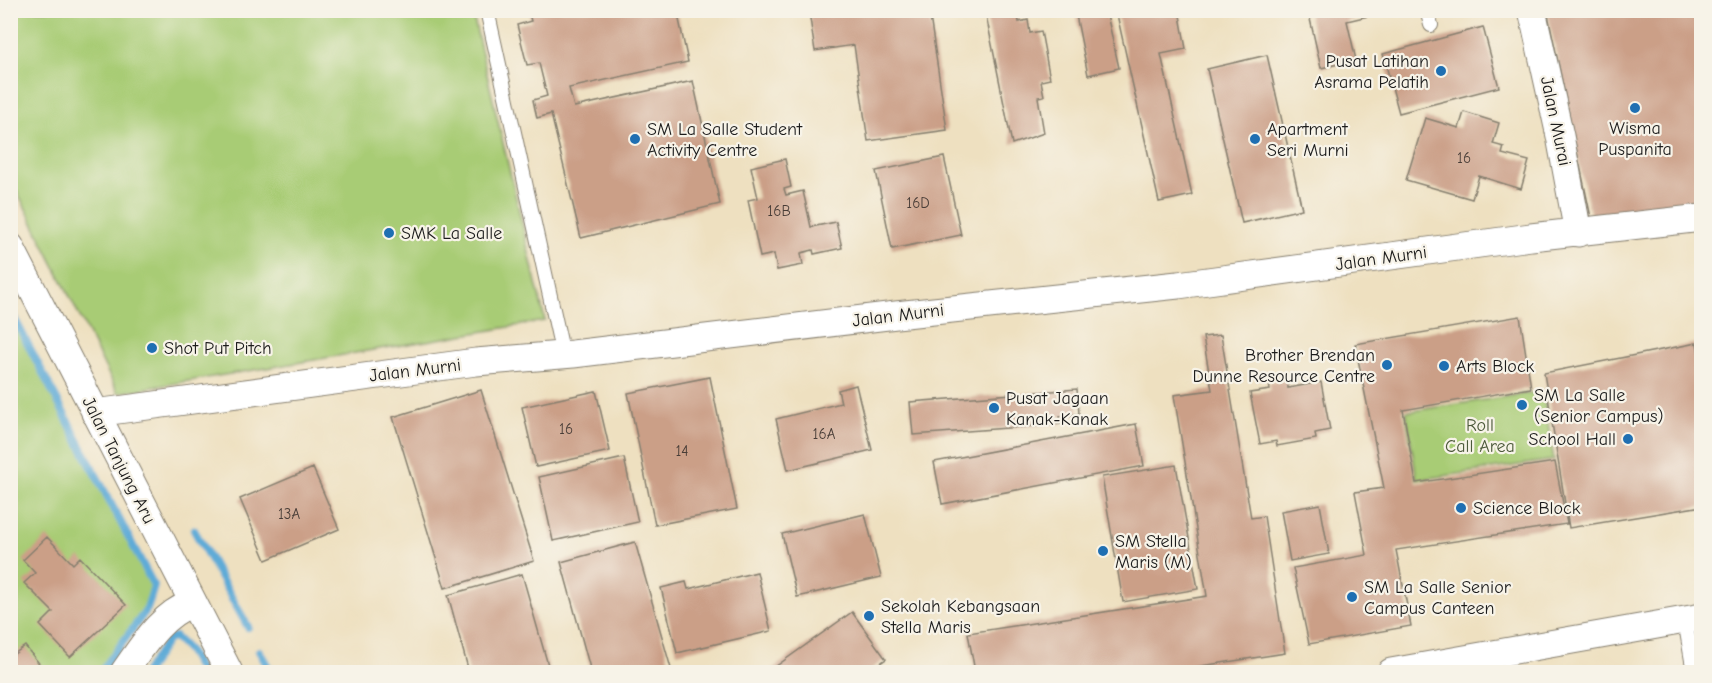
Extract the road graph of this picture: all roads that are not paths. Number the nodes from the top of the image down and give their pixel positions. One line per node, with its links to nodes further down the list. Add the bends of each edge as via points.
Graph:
1 (487, 10): 8 (lane)
2 (1427, 10): 4 (lane)
3 (1532, 10): 6 (street, Jalan Murai)
4 (1431, 25)
5 (1701, 218): 6 (street, Jalan Murni)
6 (1578, 233): 8 (street, Jalan Murni, via 1189,284)
7 (10, 246): 9 (street, Jalan Tanjung Aru)
8 (563, 355): 9 (street, Jalan Murni, via 476,362)
9 (95, 413): 10 (street, Jalan Tanjung Aru)
10 (192, 603): 12 (street, via 174,611 153,631); 13 (street, Jalan Tanjung Aru)
11 (1693, 619): 14 (street); 15 (lane)
12 (124, 672)
13 (229, 672)
14 (1391, 672)
15 (1694, 672)

